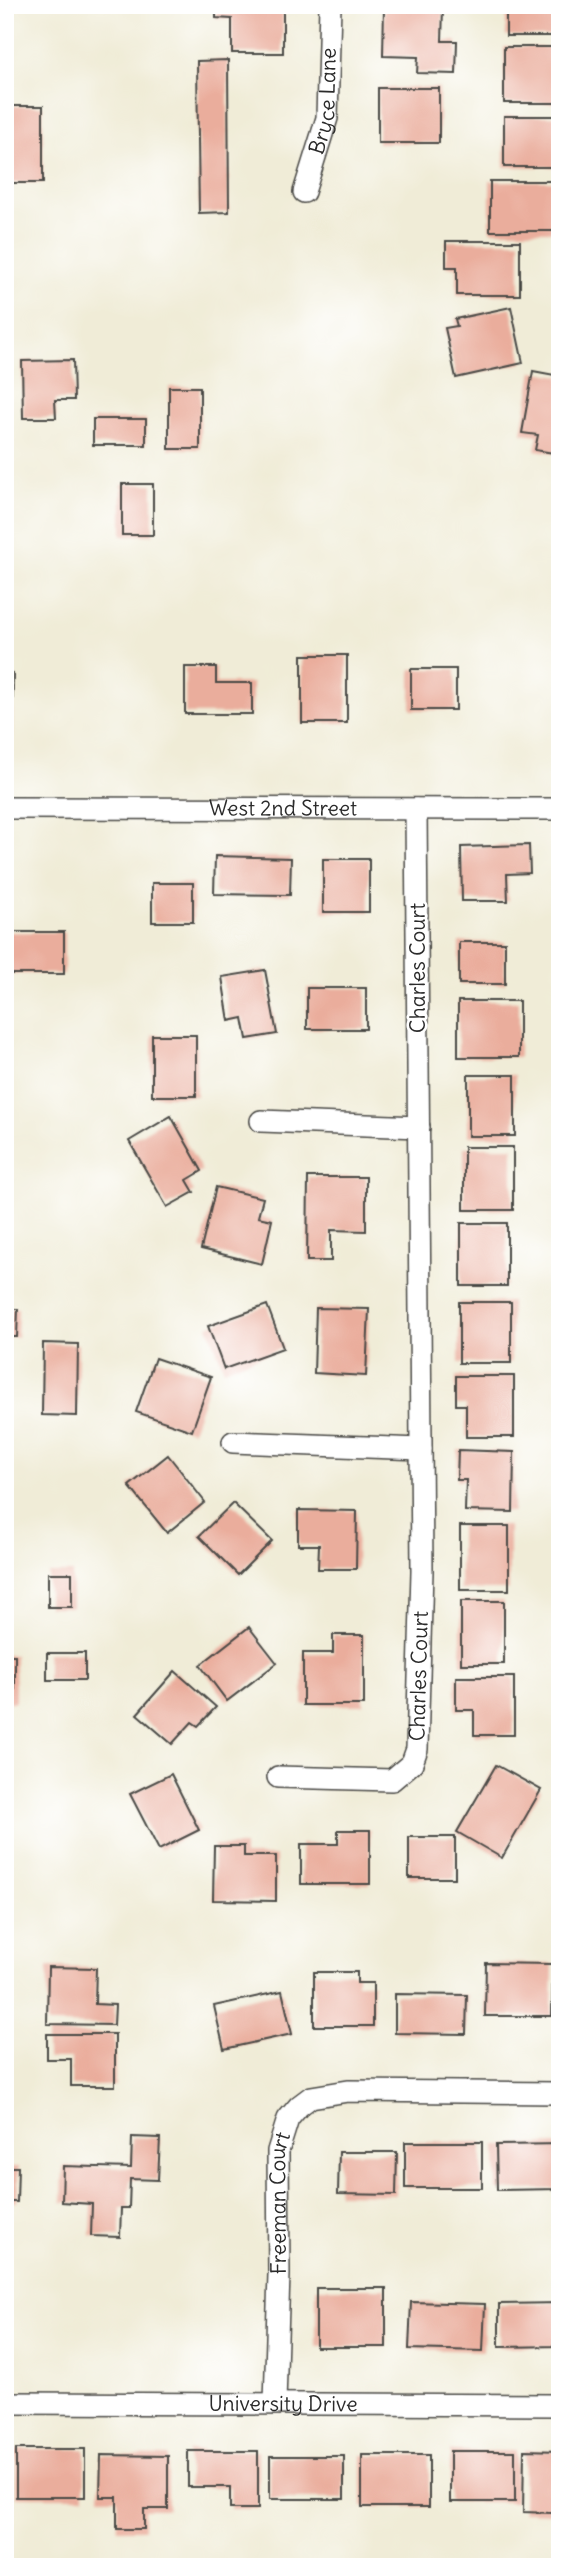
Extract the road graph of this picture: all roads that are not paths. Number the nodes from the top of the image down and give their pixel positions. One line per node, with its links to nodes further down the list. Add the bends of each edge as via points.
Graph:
1 (330, 5): 2 (street, Bryce Lane, via 327,118)
2 (304, 192)
3 (5, 808): 4 (street, West 2nd Street)
4 (416, 809): 5 (street, West 2nd Street); 7 (street, Charles Court)
5 (560, 809)
6 (261, 1121): 7 (street)
7 (419, 1127): 9 (street, Charles Court)
8 (233, 1442): 9 (street)
9 (421, 1449): 10 (street, Charles Court, via 419,1694 417,1749 412,1763 392,1780)
10 (278, 1777)
11 (560, 2093): 13 (street, Freeman Court, via 348,2091 311,2097 299,2106 288,2119 278,2151)
12 (5, 2403): 13 (street, University Drive)
13 (275, 2403): 14 (street, University Drive)
14 (560, 2405)

